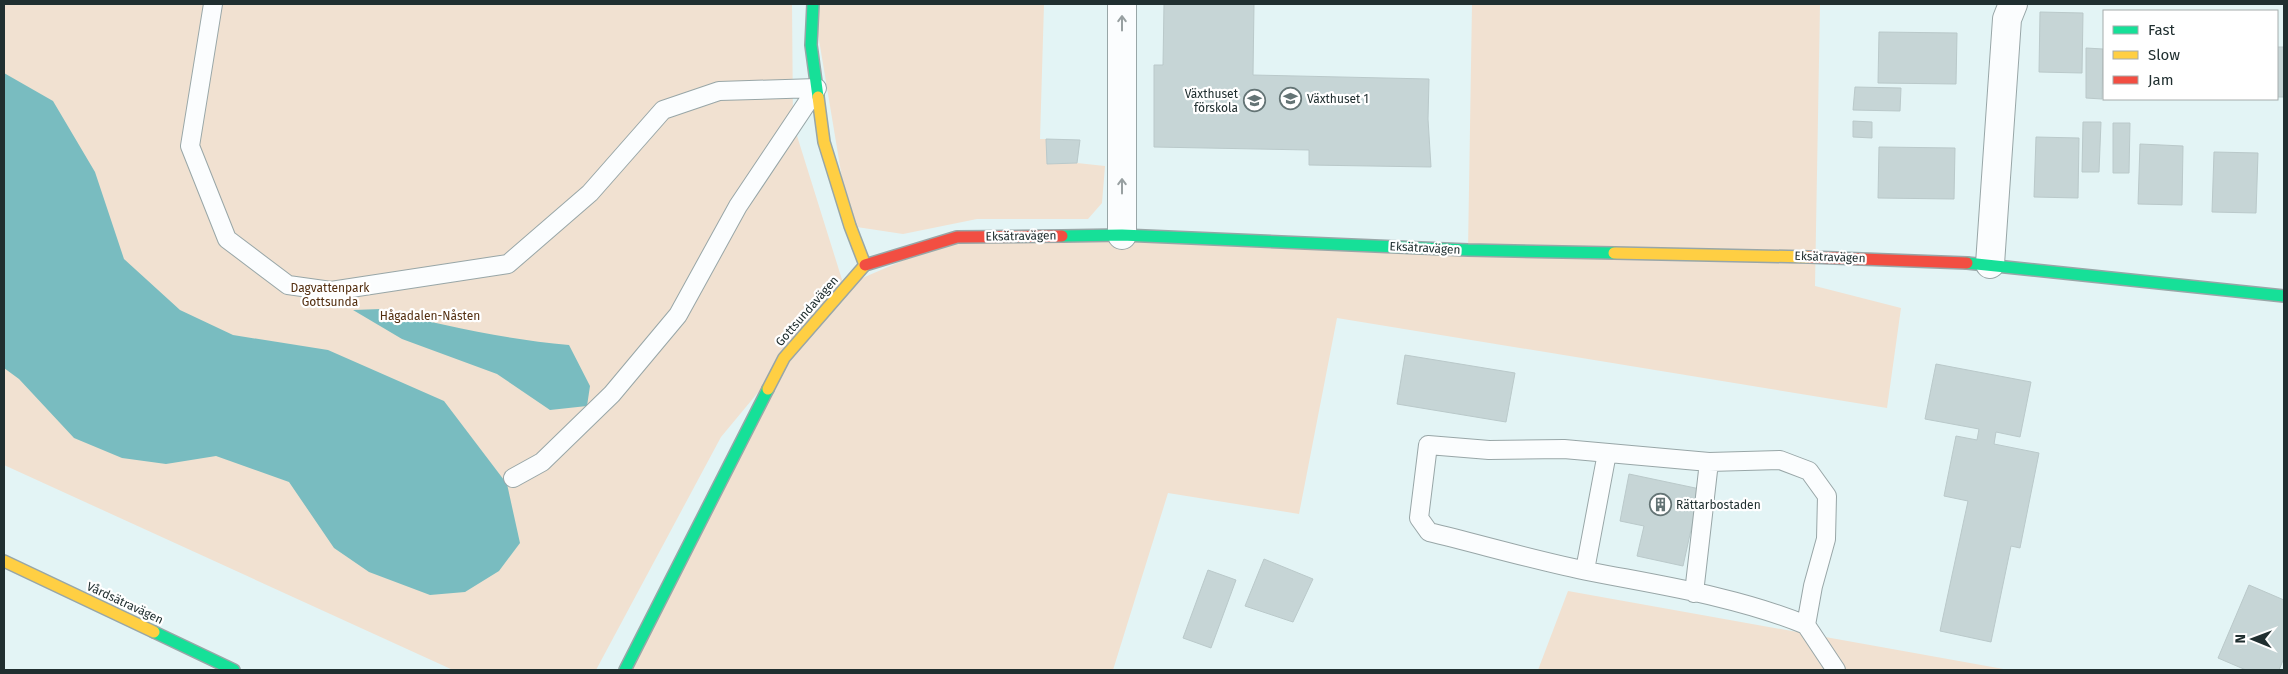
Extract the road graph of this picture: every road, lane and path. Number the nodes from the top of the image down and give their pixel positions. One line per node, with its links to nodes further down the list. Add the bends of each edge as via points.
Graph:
1 (213, 4): 5 (lane, via 190,146 227,239 288,286 331,291 508,264 590,193 663,110 719,91)
2 (813, 4): 5 (street, via 811,44)
3 (1122, 4): 6 (street, one-way to 3)
4 (2013, 4): 7 (street, via 2007,20)
5 (817, 88): 8 (street, via 824,142); 12 (lane, via 738,206 678,315 612,394 542,462)
6 (1122, 234): 7 (street, Eksätravägen, via 1468,250 1816,256); 8 (street, Eksätravägen, via 956,237)
7 (1990, 264): 9 (street, Eksätravägen)
8 (865, 265): 18 (street, Gottsundavägen, via 784,358)
9 (2284, 296)
10 (1607, 453): 11 (lane); 14 (lane); 14 (lane, via 1428,445 1419,518 1429,532)
11 (1709, 462): 15 (lane); 16 (lane, via 1780,460 1809,471 1827,496 1826,539 1812,586)
12 (513, 478)
13 (4, 561): 17 (street, Vårdsätravägen)
14 (1585, 570): 15 (lane)
15 (1694, 593): 16 (lane, via 1776,613)
16 (1806, 625): 19 (lane)
17 (234, 670)
18 (625, 670)
19 (1836, 670)

